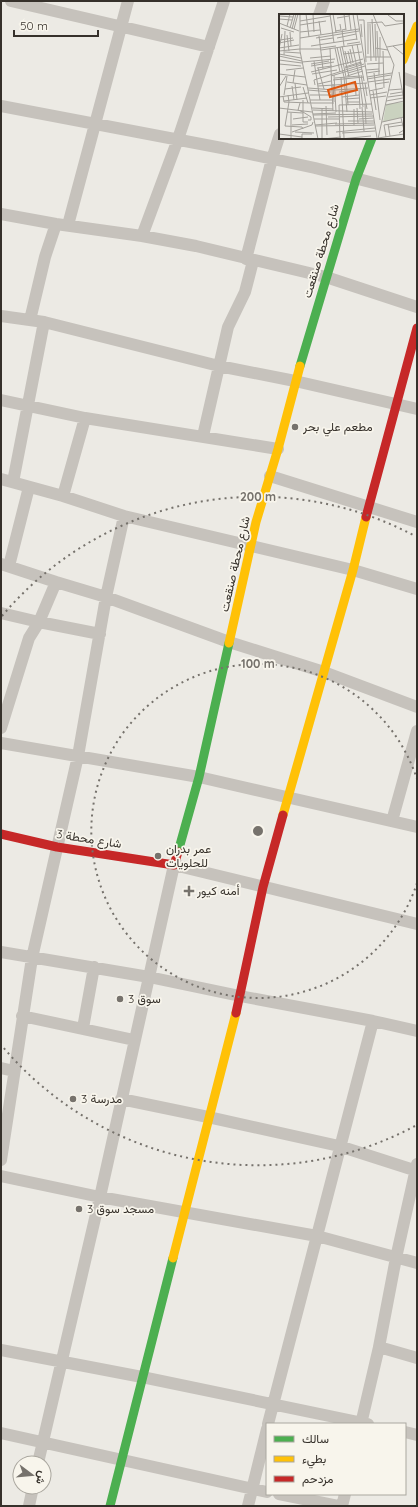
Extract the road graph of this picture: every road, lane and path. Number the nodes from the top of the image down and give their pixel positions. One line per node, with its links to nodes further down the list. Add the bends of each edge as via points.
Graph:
1 (11, 1): 5 (street)
2 (128, 1): 7 (street)
3 (224, 1): 9 (street)
4 (324, 1): 6 (street)
5 (35, 4): 7 (street)
6 (319, 14)
7 (121, 26): 9 (street); 14 (street)
8 (417, 26): 10 (street)
9 (209, 47): 16 (street)
10 (404, 58)
11 (404, 78): 12 (street)
12 (417, 83)
13 (1, 106): 14 (street)
14 (94, 124): 16 (street); 22 (street)
15 (279, 137): 18 (street)
16 (178, 139): 18 (street); 23 (street)
17 (372, 139): 19 (street, شارع محطة صنقعت)
18 (272, 159): 19 (street); 24 (street)
19 (356, 179): 20 (street); 25 (street, شارع محطة صنقعت)
20 (417, 194)
21 (1, 214): 22 (street)
22 (62, 224): 23 (street); 28 (street, via 44,263)
23 (142, 236): 24 (street, via 196,246)
24 (249, 260): 25 (street); 31 (street, via 246,292 228,327)
25 (326, 277): 26 (street); 32 (street, شارع محطة صنقعت)
26 (417, 307)
27 (1, 316): 28 (street)
28 (30, 320): 29 (street)
29 (44, 322): 31 (street); 35 (street)
30 (417, 328): 34 (street)
31 (219, 366): 32 (street); 38 (street)
32 (295, 381): 34 (street); 39 (street, شارع محطة صنقعت)
33 (1, 400): 35 (street)
34 (396, 404): 36 (street); 44 (street)
35 (27, 406): 37 (street); 41 (street)
36 (417, 409)
37 (85, 418): 38 (street); 43 (street)
38 (203, 436): 39 (street)
39 (278, 449): 40 (street, شارع محطة صنقعت)
40 (270, 476): 44 (street); 47 (street, شارع محطة صنقعت)
41 (7, 481): 42 (street)
42 (29, 487): 43 (street); 48 (street)
43 (63, 496): 45 (street)
44 (368, 507): 46 (street); 49 (street)
45 (124, 516): 47 (street); 52 (street)
46 (417, 522)
47 (250, 546): 49 (street); 56 (street, شارع محطة صنقعت)
48 (5, 565): 50 (street)
49 (353, 570): 51 (street); 57 (street)
50 (56, 582): 52 (street); 54 (street)
51 (417, 589)
52 (106, 597): 55 (street); 56 (street)
53 (1, 613): 54 (street)
54 (39, 622): 55 (street); 59 (street, via 28,638)
55 (100, 634): 62 (street)
56 (229, 642): 57 (street); 63 (street, شارع محطة صنقعت)
57 (324, 672): 58 (street); 64 (street)
58 (417, 707)
59 (1, 728)
60 (417, 731): 65 (street)
61 (1, 743): 62 (street)
62 (78, 756): 63 (street); 68 (street)
63 (200, 777): 64 (street); 69 (street, شارع محطة صنقعت)
64 (289, 797): 65 (street); 70 (street)
65 (392, 821): 66 (street)
66 (417, 828)
67 (1, 834): 68 (street, شارع محطة 3)
68 (57, 847): 69 (street, شارع محطة 3); 73 (street)
69 (174, 865): 70 (street); 75 (street)
70 (263, 887): 71 (street); 76 (street)
71 (417, 924)
72 (1, 952): 73 (street)
73 (32, 958): 74 (street); 77 (street)
74 (94, 967): 75 (street); 79 (street)
75 (149, 977): 76 (street); 81 (street)
76 (240, 996): 78 (street); 85 (street)
77 (22, 1016): 79 (street); 83 (street)
78 (373, 1021): 80 (street); 86 (street)
79 (83, 1028): 81 (street)
80 (417, 1031)
81 (134, 1040): 84 (street)
82 (1, 1068): 83 (street)
83 (14, 1071): 87 (street)
84 (122, 1099): 85 (street); 90 (street)
85 (208, 1117): 86 (street); 91 (street)
86 (339, 1146): 88 (street); 92 (street)
87 (1, 1160)
88 (416, 1168): 93 (street)
89 (1, 1176): 90 (street)
90 (100, 1197): 91 (street); 98 (street)
91 (184, 1211): 92 (street); 99 (street)
92 (317, 1236): 93 (street); 100 (street)
93 (396, 1258): 94 (street); 95 (street)
94 (417, 1263)
95 (379, 1347): 97 (street); 103 (street)
96 (1, 1350): 98 (street)
97 (417, 1358)
98 (61, 1361): 99 (street); 108 (street)
99 (142, 1377): 100 (street); 110 (street)
100 (273, 1405): 101 (street); 102 (street)
101 (268, 1423)
102 (358, 1423)
103 (363, 1423)
104 (1, 1432): 108 (street)
105 (406, 1432): 107 (street)
106 (266, 1433): 111 (street)
107 (417, 1435)
108 (42, 1442): 109 (street); 110 (street)
109 (40, 1455)
110 (122, 1458): 111 (street); 117 (street)
111 (252, 1488): 112 (street); 118 (street)
112 (266, 1492)
113 (31, 1495): 116 (street)
114 (284, 1495): 119 (street)
115 (345, 1495): 120 (street)
116 (29, 1506)
117 (110, 1506)
118 (248, 1506)
119 (338, 1506)
120 (342, 1506)

